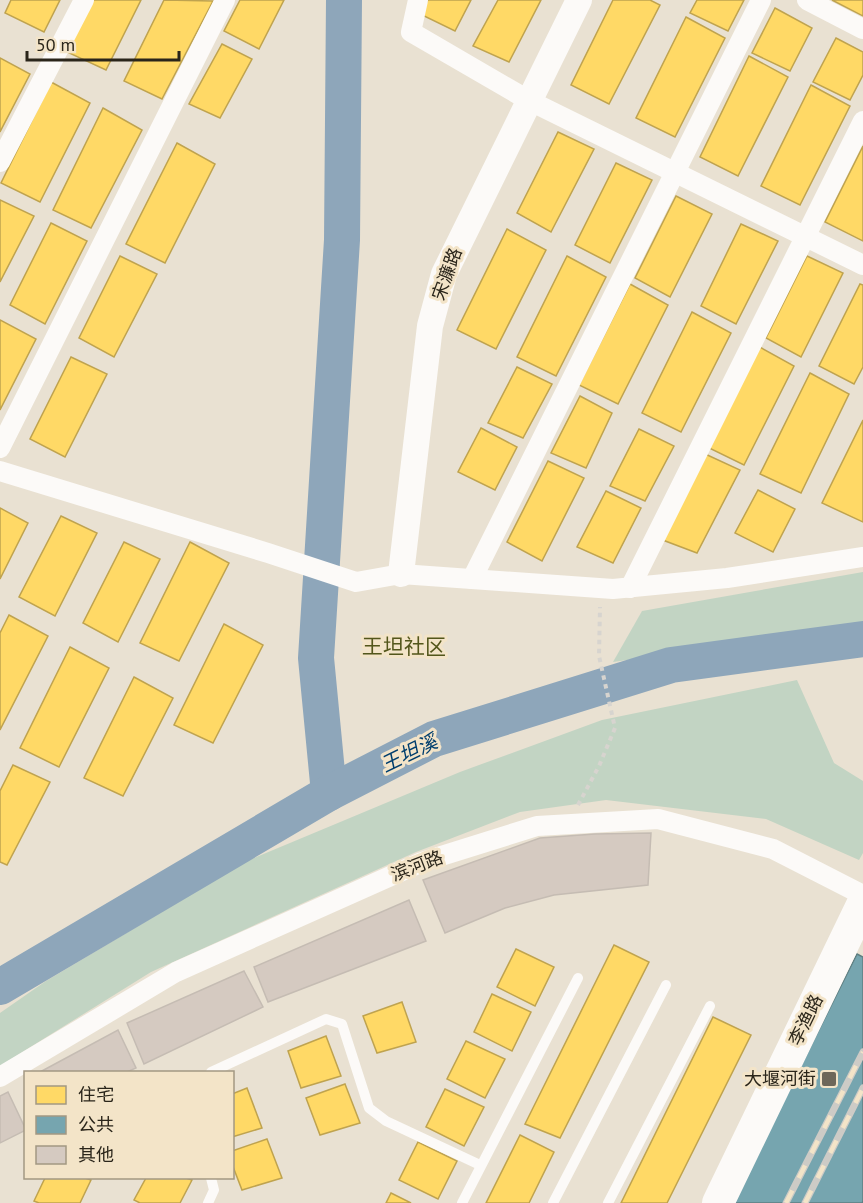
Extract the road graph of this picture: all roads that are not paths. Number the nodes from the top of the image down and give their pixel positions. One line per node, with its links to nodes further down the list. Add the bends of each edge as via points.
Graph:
1 (84, 0): 10 (street)
2 (225, 0): 14 (street)
3 (418, 0): 8 (street, via 411,32)
4 (579, 0): 8 (street, 宋濂路)
5 (761, 0): 11 (street)
6 (807, 0): 7 (street)
7 (863, 28)
8 (528, 100): 11 (street); 17 (street, 宋濂路, via 444,274 430,326)
9 (863, 121): 12 (street)
10 (0, 162)
11 (675, 172): 12 (street); 18 (street)
12 (805, 236): 13 (street); 19 (street)
13 (863, 265)
14 (0, 448)
15 (0, 471): 17 (street, via 357,582)
16 (863, 557): 19 (street)
17 (401, 574): 18 (street)
18 (472, 579): 19 (street)
19 (630, 588)
20 (863, 895): 26 (street, 滨河路, via 773,849 658,819 537,826 411,866 176,972)
21 (863, 903): 33 (main road, 李渔路)
22 (578, 978): 27 (lane)
23 (666, 985): 31 (lane)
24 (711, 1005): 32 (lane)
25 (213, 1071): 27 (lane, via 326,1019 342,1024 369,1108 386,1121)
26 (0, 1077)
27 (480, 1166): 30 (lane)
28 (211, 1179): 29 (lane, via 214,1190)
29 (208, 1203)
30 (462, 1203)
31 (553, 1203)
32 (608, 1203)
33 (718, 1203)

